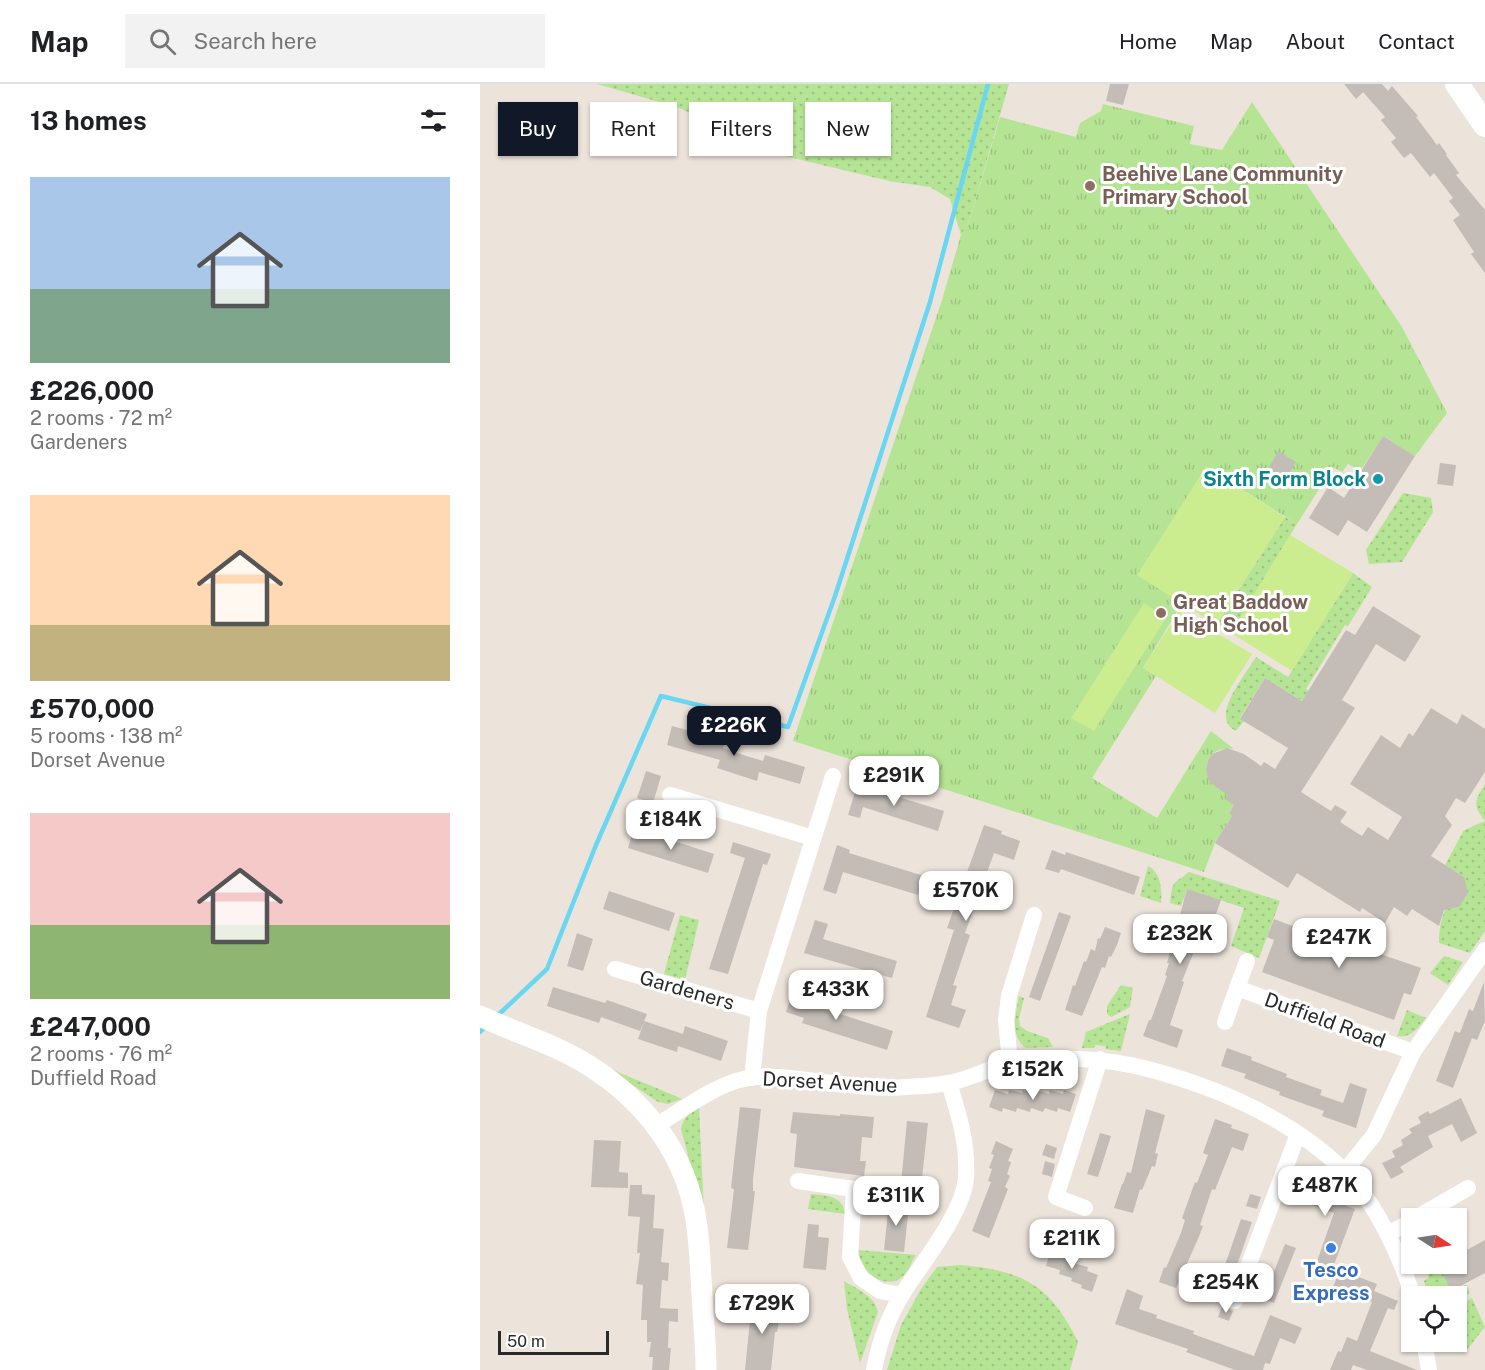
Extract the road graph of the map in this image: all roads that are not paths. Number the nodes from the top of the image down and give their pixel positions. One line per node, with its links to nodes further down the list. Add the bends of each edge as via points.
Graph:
1 (1457, 84): 2 (main road)
2 (1485, 125)
3 (833, 776): 5 (street, Gardeners)
4 (670, 795): 5 (street)
5 (813, 838): 11 (street, Gardeners)
6 (1034, 915): 16 (street, via 1009,996 1006,1020)
7 (1485, 950): 14 (street, Duffield Road)
8 (1247, 961): 10 (street)
9 (615, 969): 11 (street, Gardeners)
10 (1238, 988): 13 (street); 14 (street, Duffield Road)
11 (759, 1011): 17 (street, Gardeners)
12 (480, 1017): 19 (street, via 586,1063 616,1085)
13 (1225, 1022)
14 (1413, 1052): 21 (street, Duffield Road, via 1374,1135)
15 (1100, 1059): 16 (street, Dorset Avenue); 20 (street, Dorset Avenue, via 1184,1078 1243,1102); 24 (street, via 1056,1197)
16 (1010, 1063): 18 (street, Dorset Avenue)
17 (752, 1078): 18 (street, Dorset Avenue, via 771,1076 880,1087); 19 (street, Dorset Avenue, via 704,1096)
18 (949, 1083): 29 (street, via 963,1129 966,1180 955,1212)
19 (657, 1125): 32 (street, via 684,1178 696,1218)
20 (1298, 1134): 21 (street, Dorset Avenue); 30 (street)
21 (1344, 1172): 27 (street, Dorset Avenue)
22 (798, 1182): 29 (street, via 854,1189 850,1257 861,1278 880,1291)
23 (1468, 1188): 25 (street)
24 (1085, 1208)
25 (1433, 1208)
26 (1401, 1227): 27 (street)
27 (1388, 1234): 28 (street, Dorset Avenue)
28 (1409, 1286)
29 (902, 1295): 33 (street, via 879,1344)
30 (1236, 1301)
31 (1426, 1352): 34 (street)
32 (706, 1370)
33 (874, 1370)
34 (1429, 1370)

